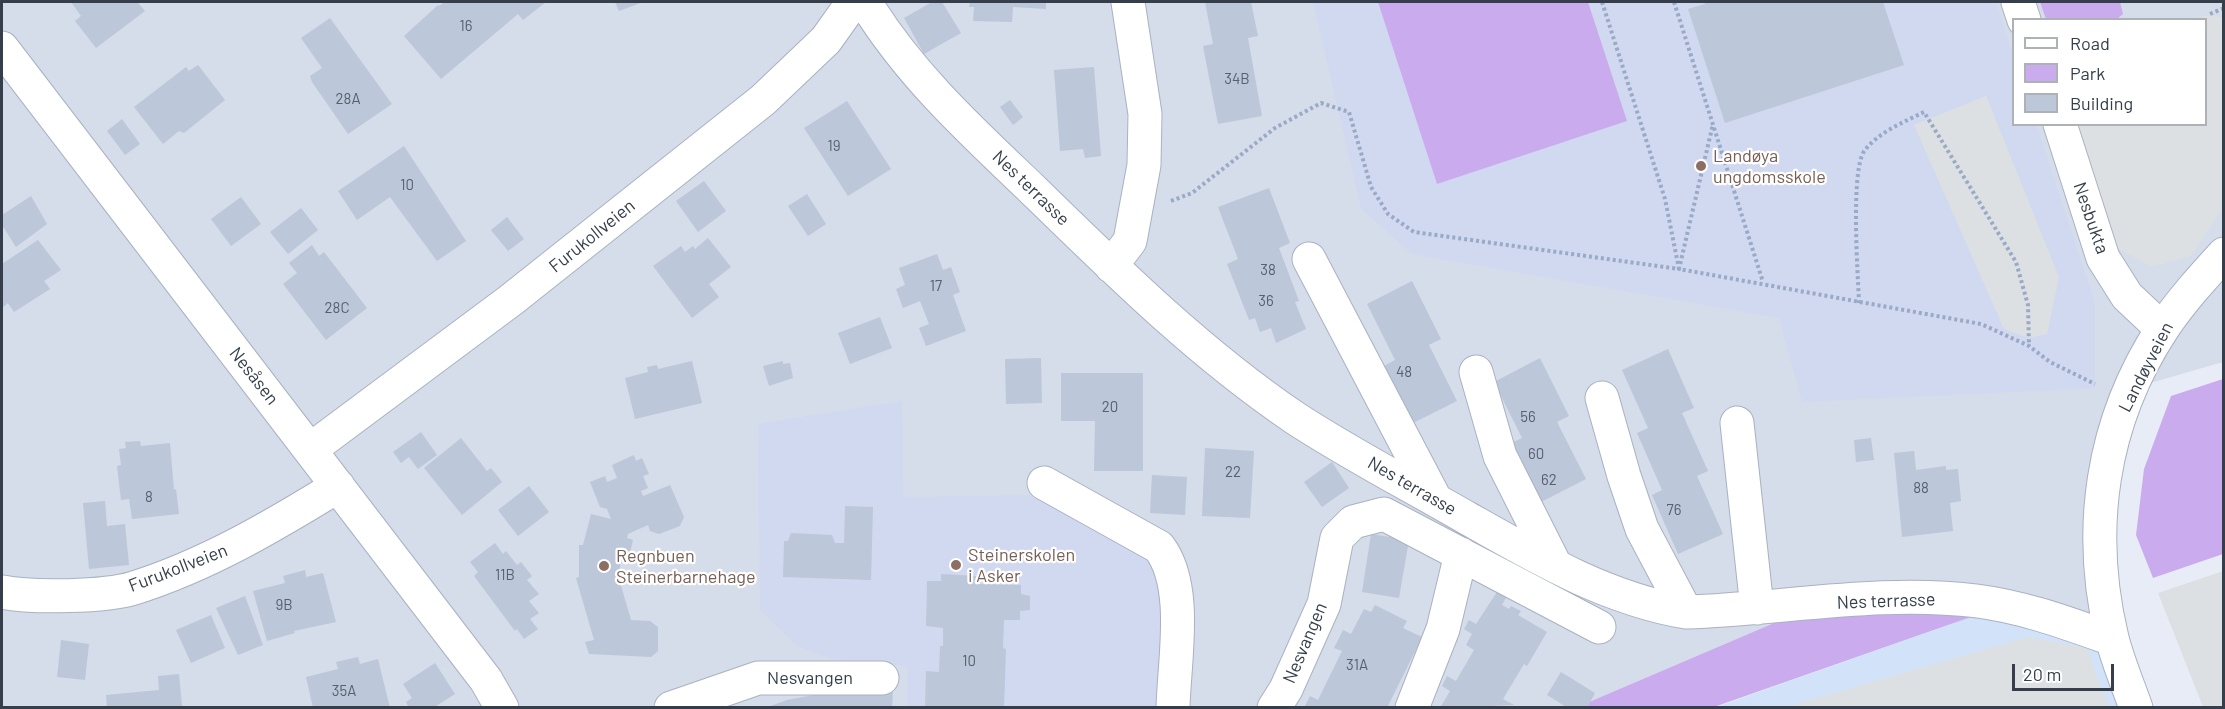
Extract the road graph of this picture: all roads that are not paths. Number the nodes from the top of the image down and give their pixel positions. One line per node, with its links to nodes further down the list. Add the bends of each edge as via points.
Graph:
1 (853, 2): 15 (street, Furukollveien, via 826,40 763,100 512,300)
2 (865, 2): 10 (street, Nes terrasse, via 902,56 940,100)
3 (1128, 2): 10 (street, via 1145,114 1144,165 1130,241)
4 (2018, 2): 5 (street)
5 (2024, 18)
6 (2, 48): 15 (street, Nesåsen)
7 (2061, 126): 11 (street, Nesbukta, via 2103,258 2127,296)
8 (2223, 254): 11 (street, Landøyveien)
9 (1309, 259): 18 (street)
10 (1111, 266): 18 (street, Nes terrasse, via 1240,377 1295,418)
11 (2163, 329): 25 (street, Landøyveien, via 2126,399 2106,457 2099,509 2100,571)
12 (1476, 372): 20 (street, via 1500,456)
13 (1602, 398): 23 (street, via 1642,529)
14 (1737, 423): 22 (street)
15 (311, 449): 17 (street, Nesåsen)
16 (1044, 483): 29 (street, via 1158,547 1166,557 1177,596)
17 (338, 486): 21 (street, Furukollveien, via 250,540 132,589 63,596); 27 (street, Nesåsen, via 486,680)
18 (1435, 499): 20 (street, Nes terrasse)
19 (1461, 554): 24 (street, Nesvangen); 30 (street, Nesvangen, via 1384,514 1353,522 1337,538 1324,604); 31 (street, via 1443,629)
20 (1555, 566): 23 (street, Nes terrasse, via 1653,607)
21 (2, 592)
22 (1757, 608): 23 (street, Nes terrasse); 25 (street, Nes terrasse, via 1910,597 1976,601 2031,611)
23 (1686, 612)
24 (1599, 627)
25 (2112, 639): 32 (street, Landøyveien)
26 (882, 678): 28 (street, Nesvangen, via 758,678)
27 (502, 708)
28 (671, 708)
29 (1173, 708)
30 (1274, 708)
31 (1412, 708)
32 (2136, 708)

